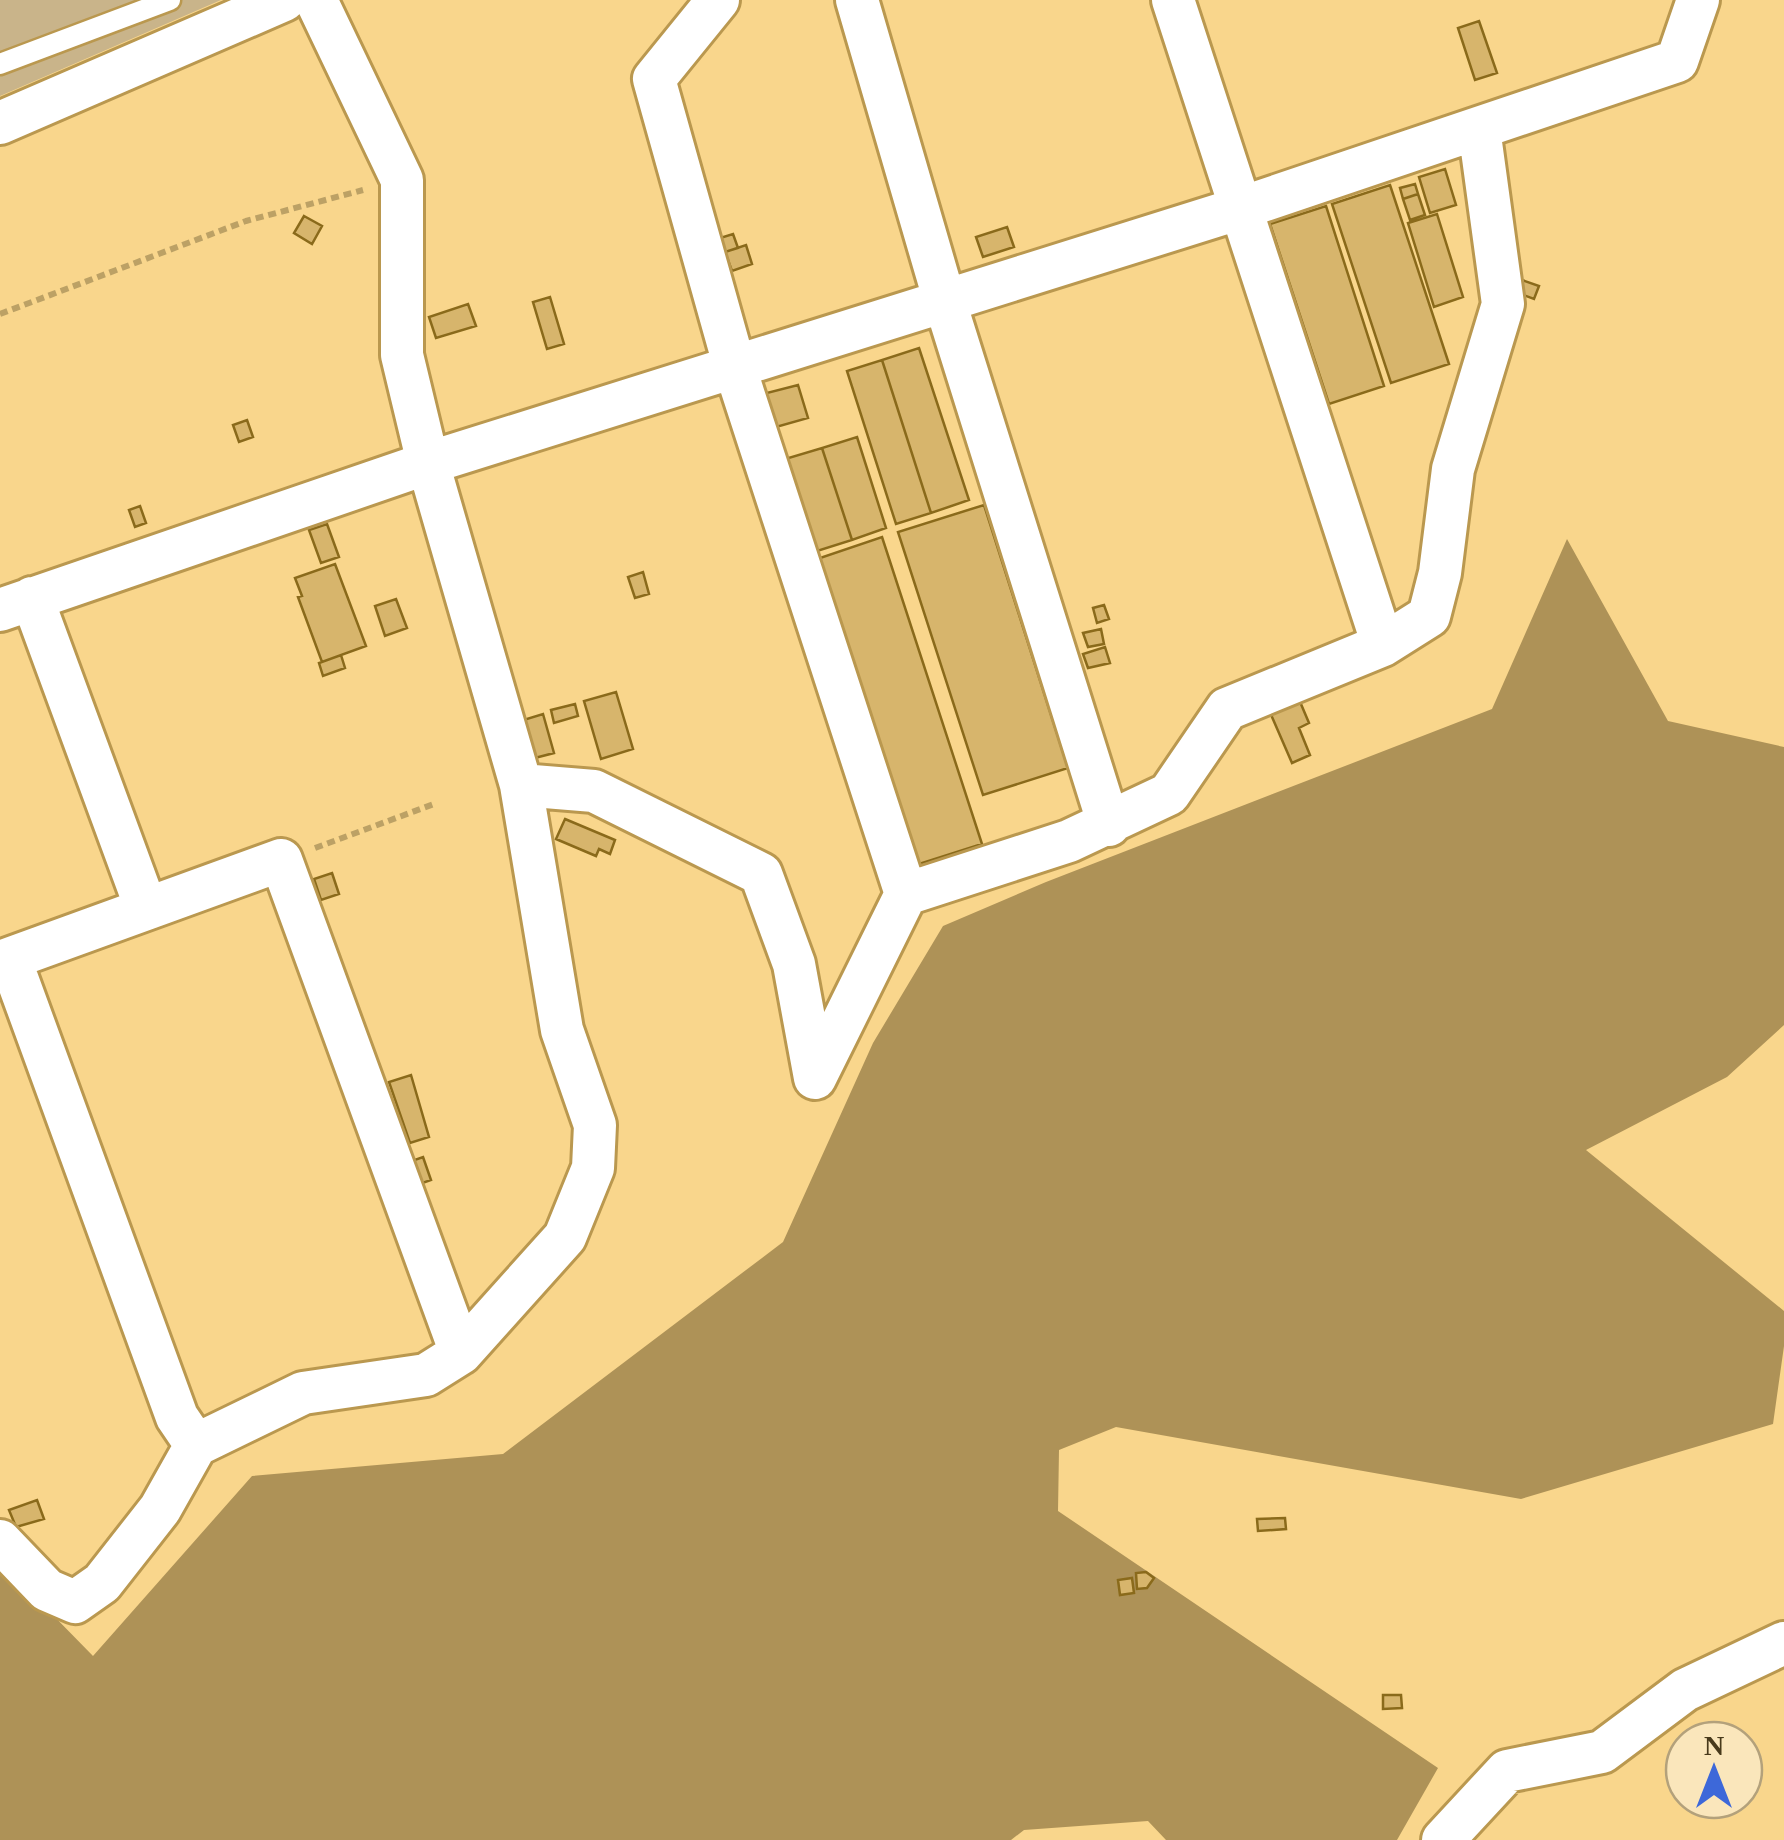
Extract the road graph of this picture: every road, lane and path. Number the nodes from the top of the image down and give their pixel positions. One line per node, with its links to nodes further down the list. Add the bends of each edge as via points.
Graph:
1 (170, 0): 8 (lane)
2 (284, 0): 9 (street)
3 (316, 0): 11 (street)
4 (718, 0): 15 (street, via 654,79)
5 (857, 0): 13 (street)
6 (1173, 0): 12 (street)
7 (1698, 0): 10 (street, via 1677,61)
8 (0, 64)
9 (0, 124)
10 (1479, 128): 12 (street); 18 (street, via 1503,304 1453,469 1429,616)
11 (402, 180): 14 (path, via 246,221); 16 (street, via 402,355)
12 (1241, 208): 13 (street); 18 (street)
13 (945, 302): 15 (street); 21 (street)
14 (0, 314)
15 (736, 368): 16 (street); 23 (street)
16 (428, 462): 17 (street); 19 (street)
17 (16, 604): 24 (street)
18 (1384, 646): 21 (street, via 1227,709 1169,794)
19 (521, 785): 23 (street, via 594,791 761,874 794,964 814,1078); 26 (street, via 562,1030 595,1125 593,1168 565,1236)
20 (434, 804): 22 (path)
21 (1109, 824): 23 (street)
22 (281, 860): 24 (street); 26 (street)
23 (906, 894)
24 (146, 908): 25 (street)
25 (5, 960): 27 (street, via 176,1417)
26 (462, 1353): 27 (street, via 426,1375 302,1393)
27 (196, 1445): 28 (street, via 160,1509 102,1583 75,1602 47,1590)
28 (0, 1541)
29 (1784, 1643): 30 (street, via 1685,1690 1602,1752 1508,1771)
30 (1443, 1840)

